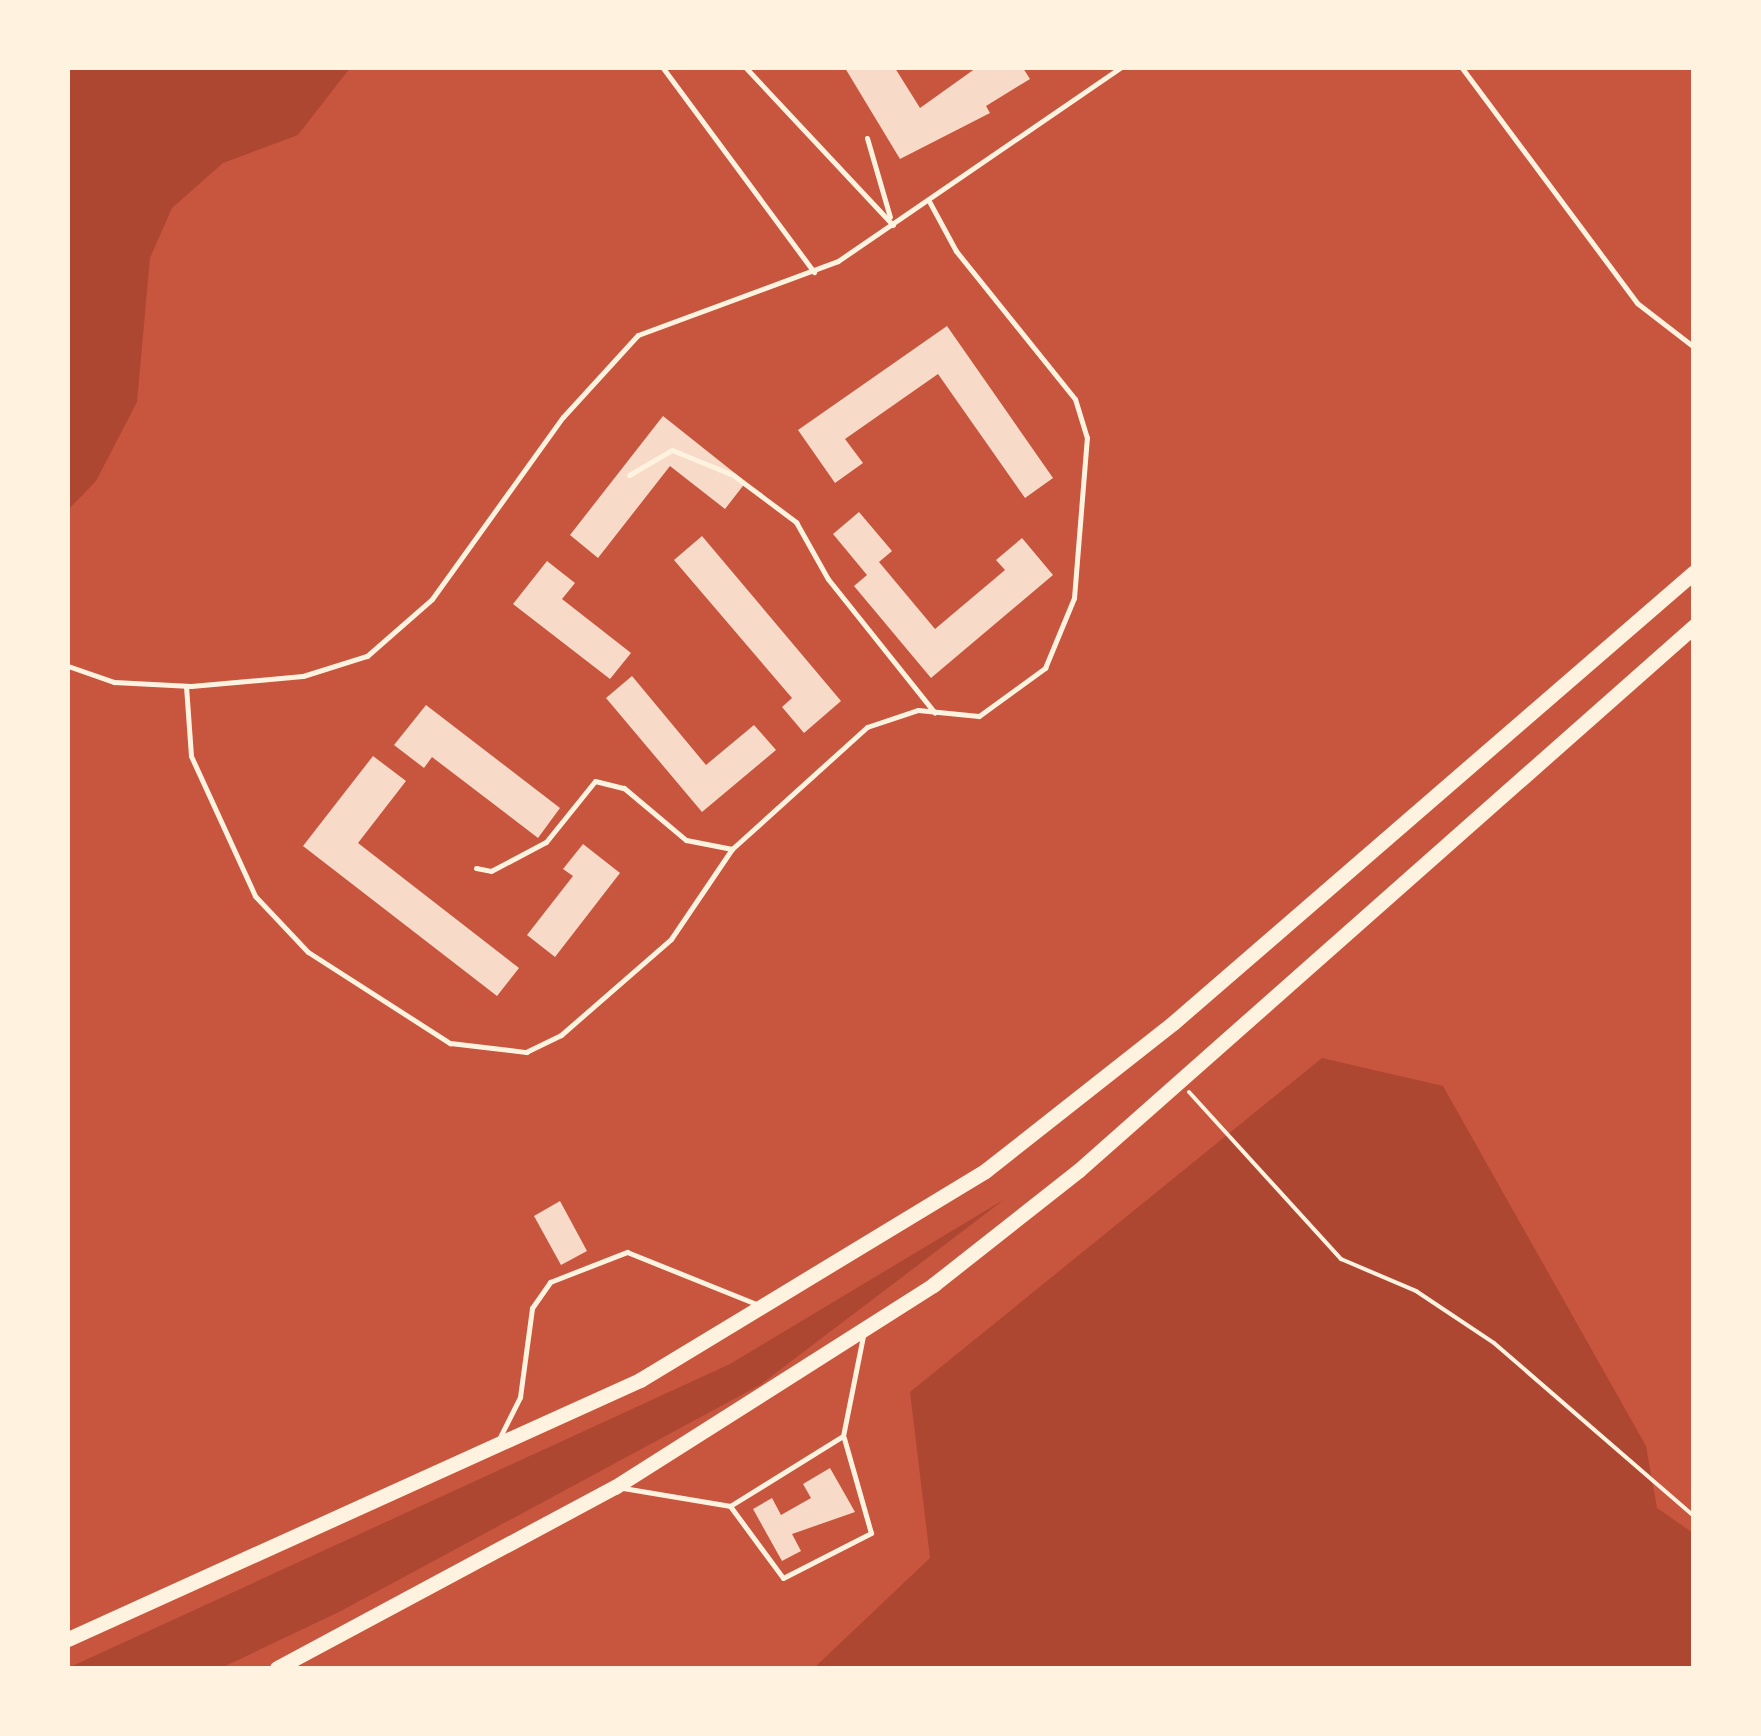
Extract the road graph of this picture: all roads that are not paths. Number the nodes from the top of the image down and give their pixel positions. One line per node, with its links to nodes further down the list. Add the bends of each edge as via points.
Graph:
1 (663, 68): 8 (lane)
2 (746, 68): 7 (lane)
3 (1120, 68): 6 (lane)
4 (1462, 68): 9 (lane, via 1637,303)
5 (867, 138): 7 (lane)
6 (928, 201): 7 (lane); 15 (lane, via 956,251 1075,399 1088,438 1074,598 1045,668 1002,707 956,718)
7 (893, 225): 8 (lane)
8 (814, 272): 14 (lane, via 638,335 563,417 432,599 367,656 303,676)
9 (1694, 347)
10 (629, 475): 15 (lane, via 672,450 733,475 796,522 828,579)
11 (1694, 572): 18 (main road, via 1173,1023 985,1172)
12 (1694, 626): 19 (main road, via 1079,1170)
13 (68, 666): 14 (lane, via 114,682)
14 (186, 686): 16 (lane, via 191,756 255,896 308,952 450,1043 526,1052 562,1035 671,939)
15 (935, 713): 16 (lane, via 901,712 846,740)
16 (732, 849): 17 (lane, via 686,840 624,788 594,781 546,842 491,871)
17 (476, 868)
18 (771, 1309): 21 (main road); 21 (lane, via 627,1252 550,1282 532,1308 514,1414)
19 (863, 1335): 20 (lane); 22 (main road)
20 (843, 1436): 23 (lane); 23 (lane, via 871,1533 783,1578)
21 (474, 1461): 24 (main road)
22 (615, 1487): 23 (lane); 25 (main road)
23 (730, 1506)
24 (68, 1638)
25 (277, 1668)

